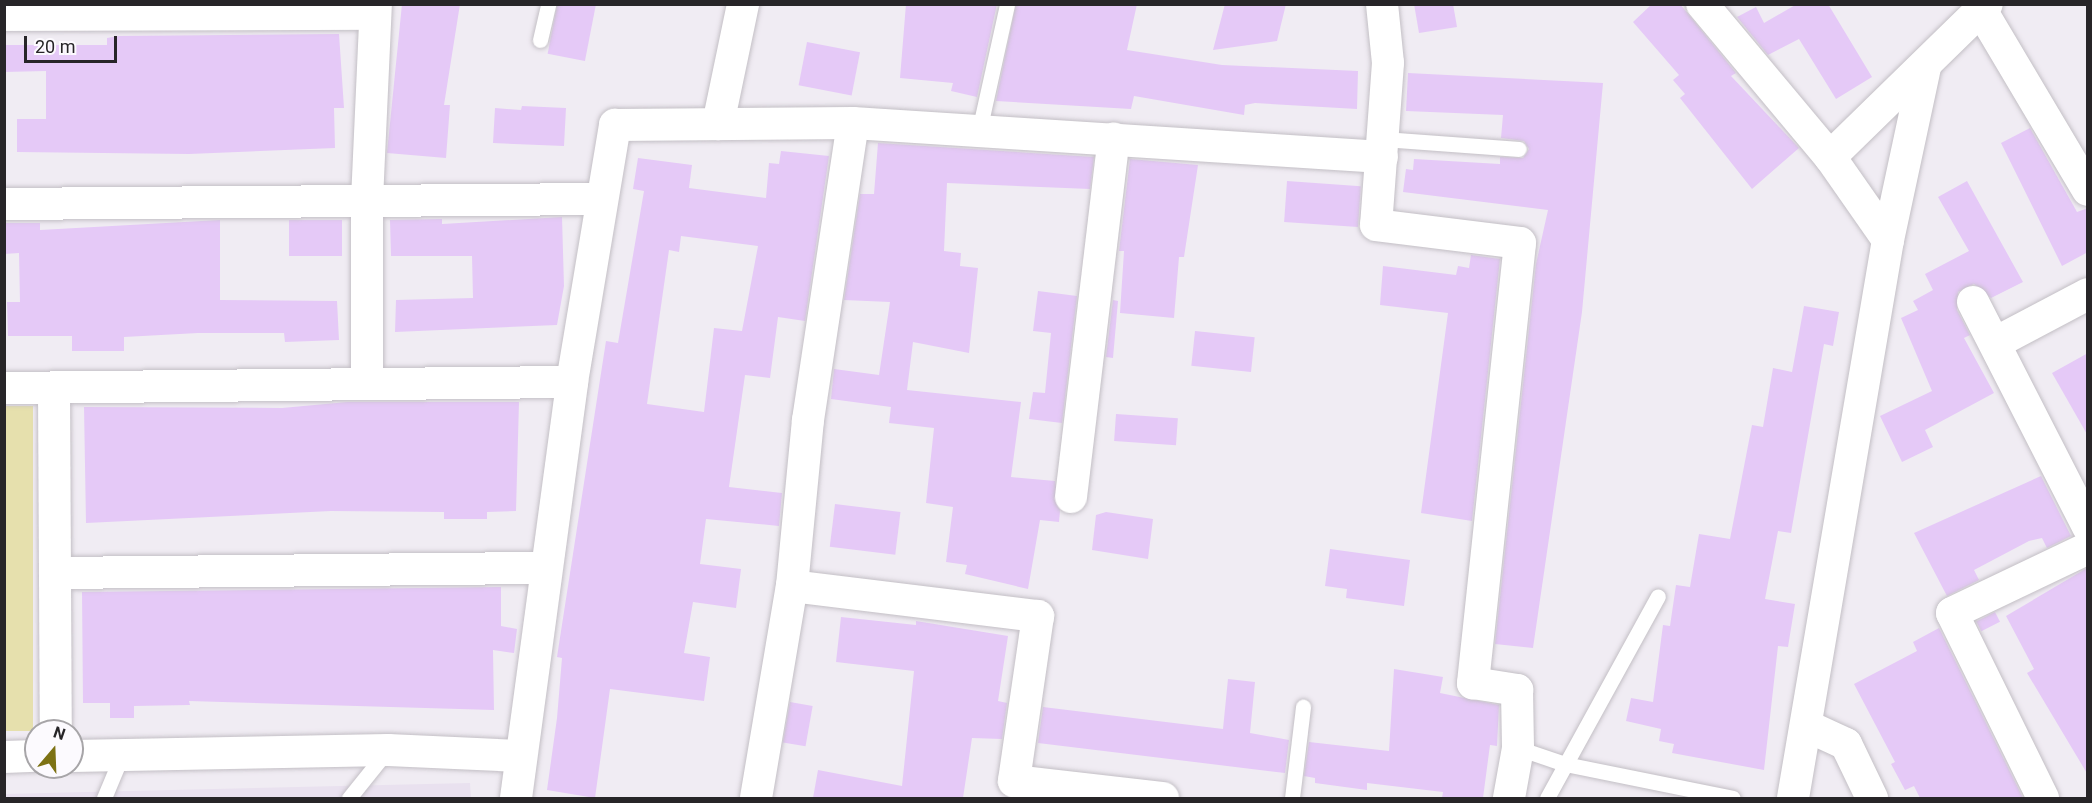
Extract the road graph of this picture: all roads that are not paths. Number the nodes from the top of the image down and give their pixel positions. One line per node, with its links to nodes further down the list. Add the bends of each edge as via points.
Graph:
1 (548, 4): 9 (lane)
2 (743, 4): 12 (street)
3 (1382, 4): 15 (street, via 1388,63)
4 (1702, 4): 17 (street)
5 (1007, 5): 13 (lane)
6 (1984, 7): 10 (street); 18 (street)
7 (375, 9): 8 (street); 20 (street)
8 (4, 15)
9 (540, 40)
10 (1925, 68): 17 (street); 22 (street)
11 (853, 123): 12 (street); 13 (street); 35 (street, via 808,420)
12 (718, 124): 19 (street, via 615,125)
13 (979, 131): 14 (street)
14 (1114, 139): 15 (street); 30 (street)
15 (1383, 148): 16 (lane); 40 (street, via 1376,225 1520,243 1473,683 1517,690)
16 (1520, 149)
17 (1830, 157): 22 (street)
18 (2088, 190)
19 (599, 199): 20 (street); 27 (street)
20 (367, 200): 21 (street); 26 (street)
21 (4, 204)
22 (1888, 240): 39 (street)
23 (2088, 294): 25 (street)
24 (1973, 302): 25 (street)
25 (1997, 342): 31 (street)
26 (367, 382): 27 (street); 29 (street)
27 (572, 382): 33 (street)
28 (4, 388): 29 (street)
29 (54, 388): 34 (street)
30 (1071, 497)
31 (2088, 527)
32 (2088, 548): 59 (street, via 1952,614)
33 (545, 568): 34 (street); 45 (street)
34 (56, 573): 38 (street)
35 (792, 586): 51 (street); 52 (street, via 1038,616 1014,781)
36 (1658, 596): 47 (lane)
37 (1303, 707): 53 (lane)
38 (56, 719)
39 (1807, 726): 57 (street); 58 (street, via 1846,744)
40 (1518, 748): 47 (lane); 54 (street)
41 (387, 750): 42 (street); 45 (street); 49 (lane)
42 (122, 755): 44 (street); 48 (lane)
43 (24, 756): 46 (street)
44 (84, 756)
45 (518, 756): 50 (street)
46 (4, 757)
47 (1565, 764): 55 (lane); 56 (lane)
48 (104, 798)
49 (349, 798)
50 (516, 798)
51 (756, 798)
52 (1163, 798)
53 (1293, 798)
54 (1509, 798)
55 (1547, 798)
56 (1733, 798)
57 (1793, 798)
58 (1872, 798)
59 (2043, 798)

